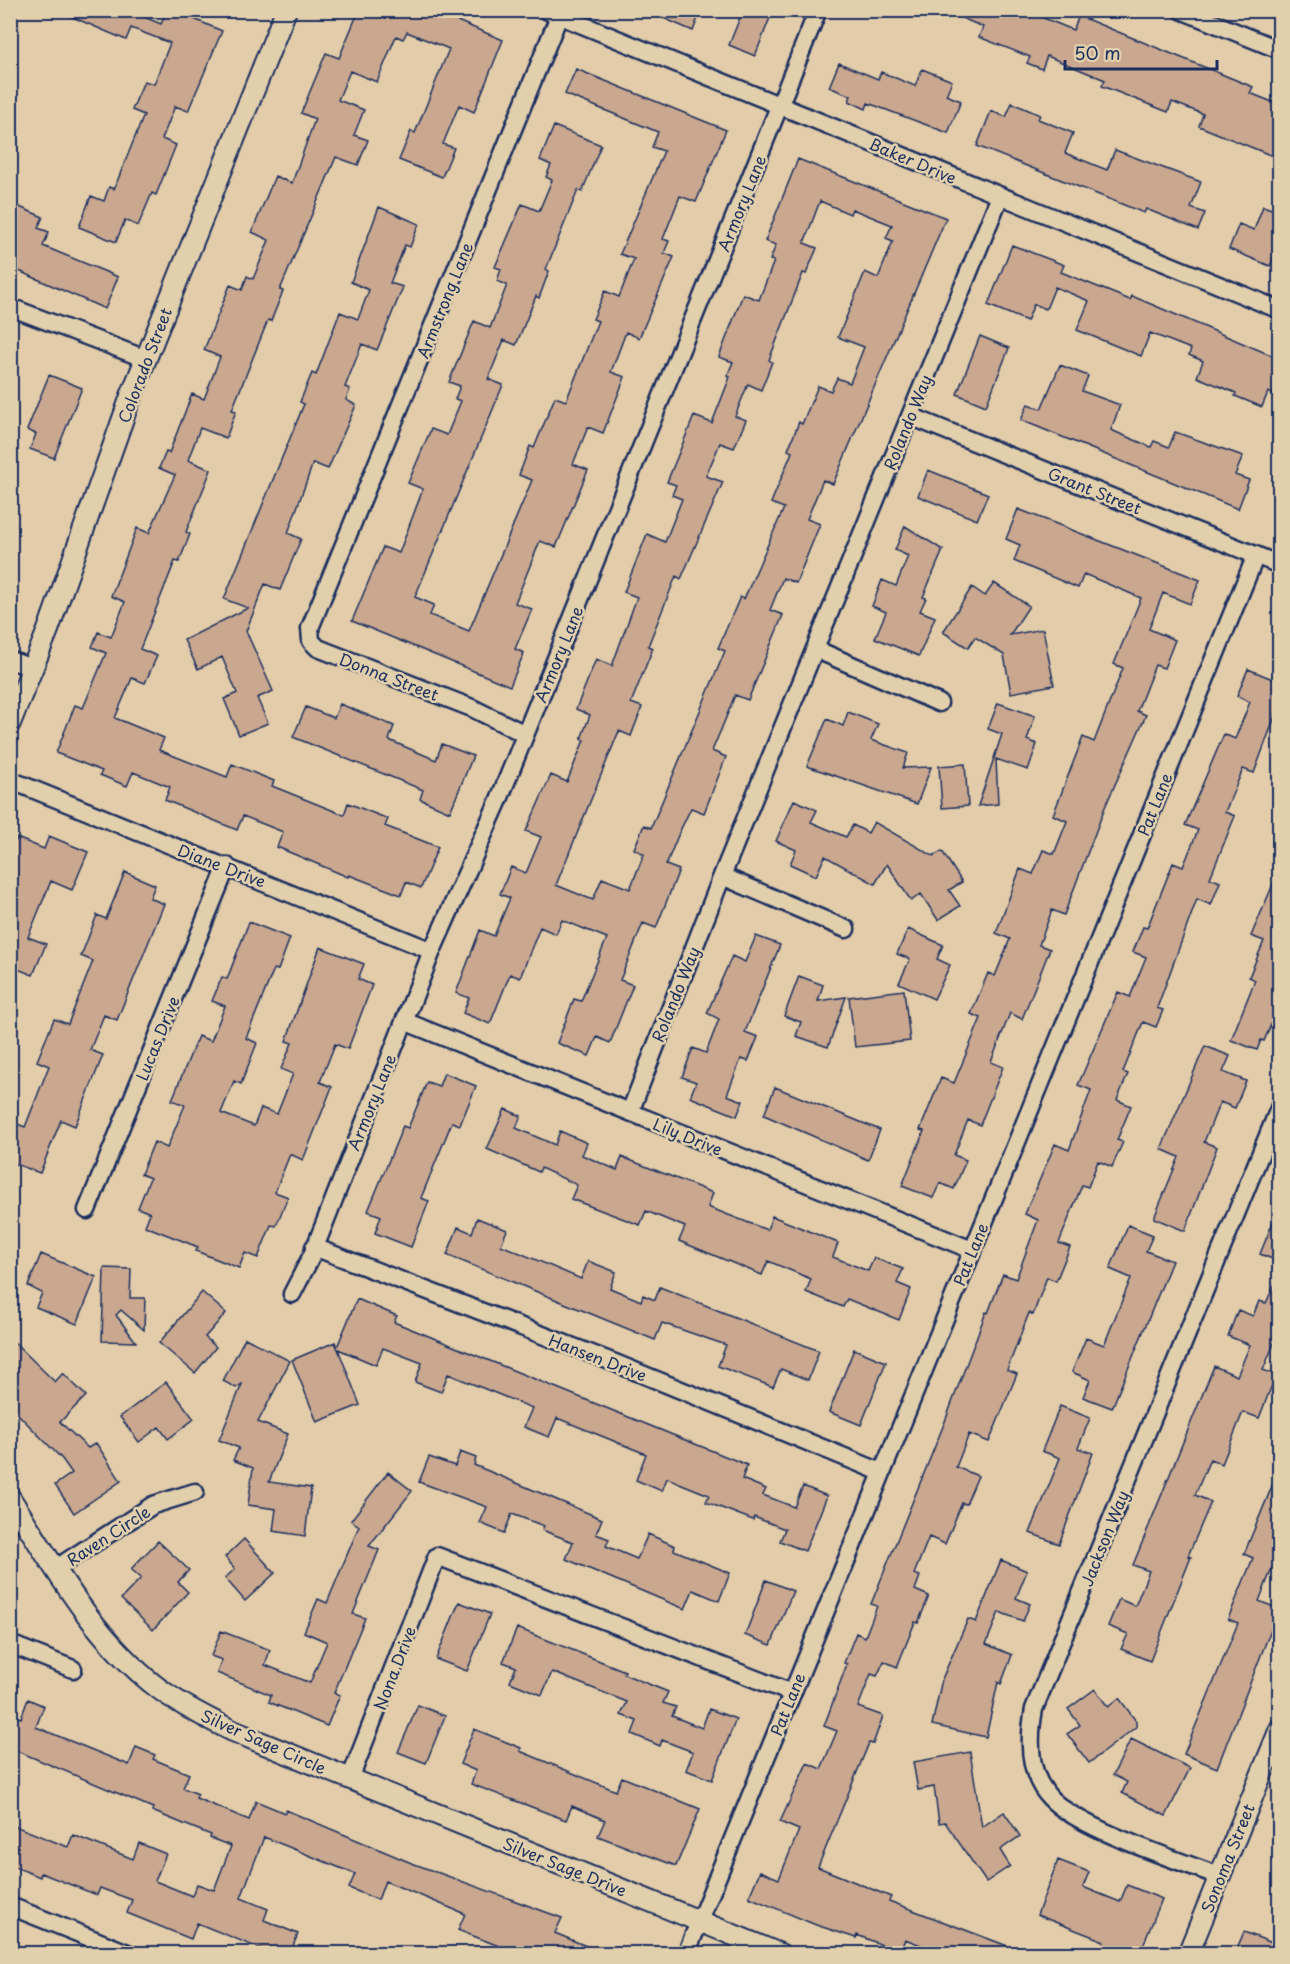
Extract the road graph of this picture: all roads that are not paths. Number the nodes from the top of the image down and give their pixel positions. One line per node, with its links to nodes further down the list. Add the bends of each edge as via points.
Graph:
1 (286, 10): 10 (street, Colorado Street)
2 (818, 10): 6 (street, Armory Lane)
3 (1181, 10): 5 (street)
4 (553, 13): 6 (street, Baker Drive); 14 (street, Armstrong Lane)
5 (1280, 50)
6 (781, 105): 7 (street, Baker Drive); 20 (street, Armory Lane)
7 (1000, 196): 9 (street, Baker Drive); 11 (street, Rolando Way)
8 (10, 307): 10 (street)
9 (1280, 310)
10 (146, 359): 17 (street, Colorado Street)
11 (910, 416): 12 (street, Grant Street); 15 (street, Rolando Way)
12 (1256, 555): 13 (street, Grant Street); 31 (street, Pat Lane)
13 (1280, 565)
14 (329, 584): 20 (street, Donna Street, via 310,628 311,641 318,648 472,708)
15 (815, 649): 18 (street); 23 (street, Rolando Way)
16 (10, 660): 17 (street)
17 (32, 668): 19 (street, Colorado Street)
18 (939, 703)
19 (10, 723)
20 (525, 734): 25 (street, Armory Lane)
21 (10, 780): 22 (street, Diane Drive)
22 (227, 866): 25 (street, Diane Drive); 29 (street, Lucas Drive)
23 (722, 876): 24 (street); 28 (street, Rolando Way)
24 (846, 928)
25 (432, 951): 26 (street, Armory Lane)
26 (404, 1021): 28 (street, Lily Drive); 30 (street, Armory Lane)
27 (1280, 1106): 42 (street, Jackson Way, via 1034,1709 1030,1729 1033,1763 1045,1793 1068,1815)
28 (630, 1112): 31 (street, Lily Drive)
29 (87, 1210)
30 (314, 1247): 32 (street, Armory Lane); 33 (street, Hansen Drive, via 615,1363)
31 (972, 1251): 33 (street, Pat Lane)
32 (292, 1294)
33 (881, 1472): 39 (street, Pat Lane)
34 (195, 1492): 36 (street, Raven Circle, via 153,1505)
35 (10, 1498): 36 (street, Silver Sage Circle)
36 (55, 1569): 41 (street, Silver Sage Circle, via 82,1610 134,1668 178,1701 233,1731)
37 (10, 1644): 38 (street)
38 (73, 1669)
39 (792, 1693): 41 (street, Nona Drive, via 437,1556); 44 (street, Pat Lane)
40 (1280, 1729): 42 (street, Sonoma Street)
41 (351, 1779): 44 (street, Silver Sage Drive)
42 (1220, 1876): 48 (street, Sonoma Street)
43 (10, 1906): 45 (street)
44 (700, 1920): 46 (street, Pat Lane); 47 (street, Silver Sage Drive)
45 (130, 1953)
46 (686, 1953)
47 (780, 1953)
48 (1188, 1953)

